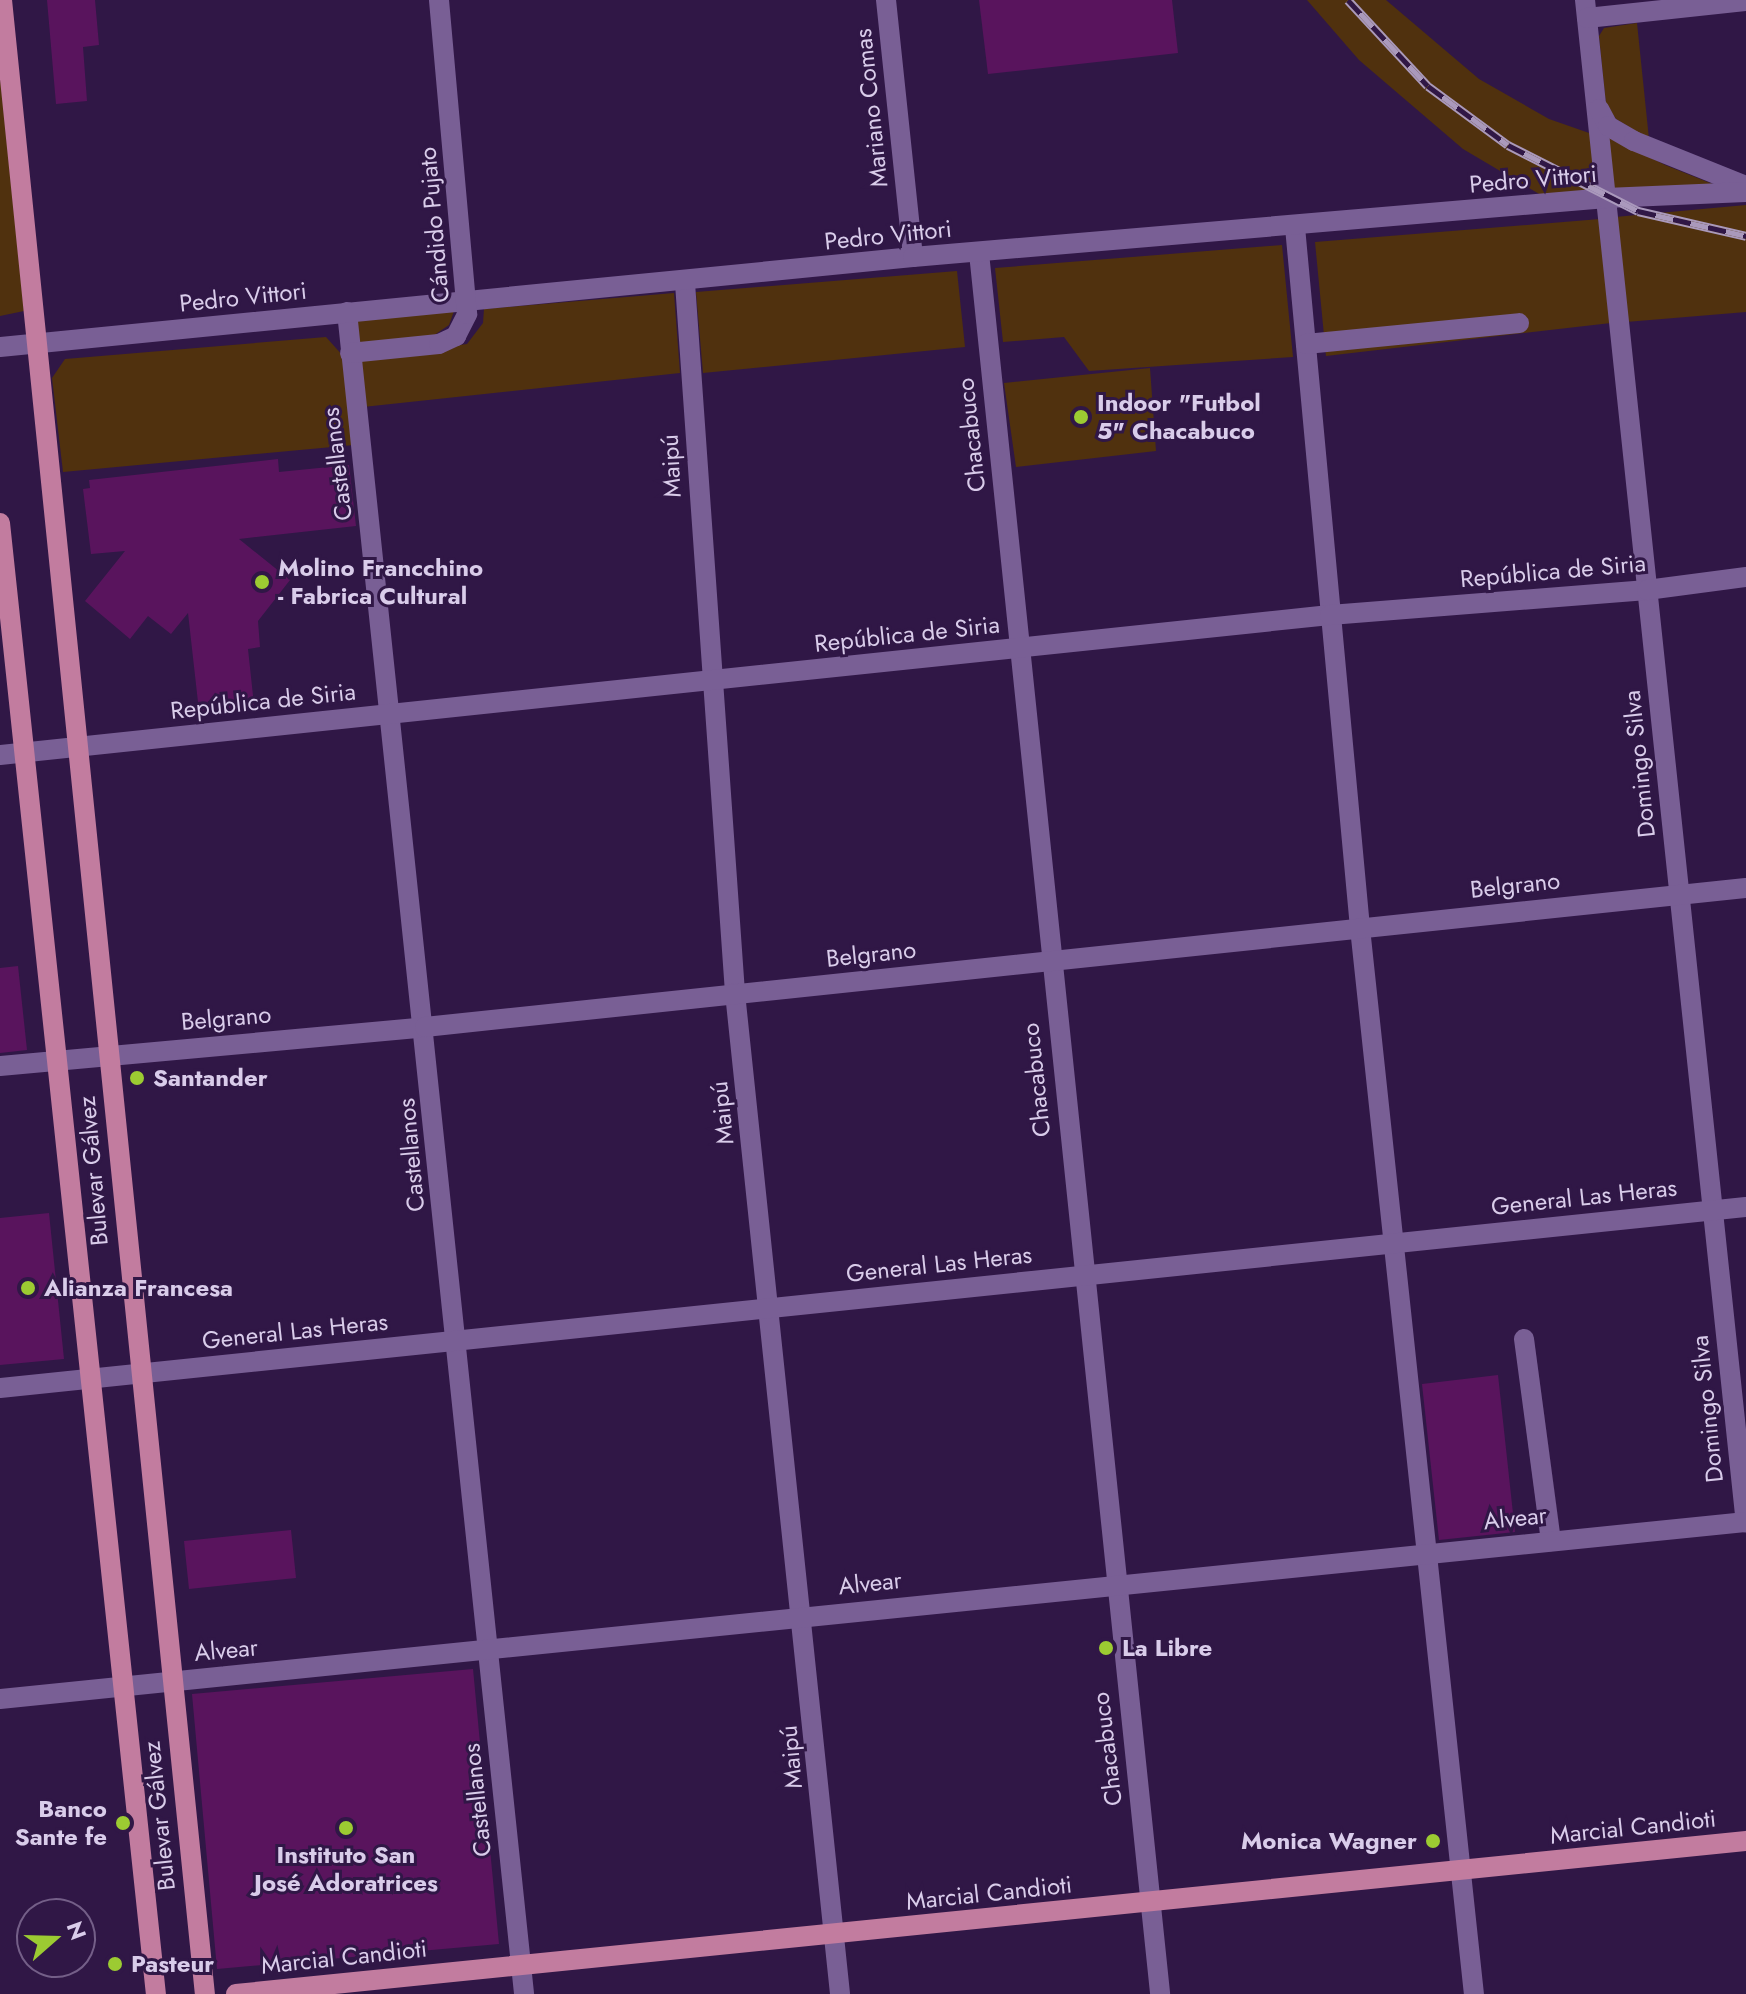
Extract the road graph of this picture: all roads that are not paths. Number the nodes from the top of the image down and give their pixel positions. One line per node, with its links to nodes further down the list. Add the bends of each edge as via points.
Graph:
1 (2, 0): 16 (main road, Bulevar Gálvez)
2 (439, 0): 13 (street, Cándido Pujato)
3 (886, 0): 11 (street, Mariano Comas)
4 (1746, 1): 5 (street)
5 (1586, 9): 6 (street, Domingo Silva)
6 (1596, 102): 7 (street, via 1602,118 1617,132); 8 (street, Domingo Silva)
7 (1746, 189): 8 (street, Pedro Vittori)
8 (1606, 198): 9 (street, Pedro Vittori); 22 (street, Domingo Silva)
9 (1295, 227): 10 (street, Pedro Vittori); 17 (street)
10 (979, 253): 11 (street, Pedro Vittori); 24 (street, Chacabuco)
11 (913, 257): 12 (street, Pedro Vittori)
12 (685, 283): 13 (street, Pedro Vittori); 25 (street, Maipú)
13 (468, 301): 14 (street, Pedro Vittori); 19 (street, Cándido Pujato, via 463,327 448,340)
14 (347, 312): 16 (street, Pedro Vittori); 19 (street, Castellanos)
15 (1519, 323): 17 (street)
16 (36, 343): 18 (street, Pedro Vittori); 27 (main road, Bulevar Gálvez)
17 (1306, 344): 23 (street)
18 (0, 347)
19 (350, 353): 26 (street, Castellanos)
20 (0, 523): 28 (main road, Bulevar Gálvez)
21 (1746, 577): 22 (street, República de Siria)
22 (1647, 590): 23 (street, República de Siria); 31 (street, Domingo Silva)
23 (1330, 615): 24 (street, República de Siria); 32 (street)
24 (1019, 649): 25 (street, República de Siria); 33 (street, Chacabuco)
25 (710, 681): 26 (street, República de Siria); 34 (street, Maipú)
26 (391, 715): 27 (street, República de Siria); 35 (street, Castellanos)
27 (74, 747): 28 (street, República de Siria); 36 (main road, Bulevar Gálvez)
28 (26, 753): 29 (street, República de Siria); 37 (main road, Bulevar Gálvez)
29 (0, 755)
30 (1746, 888): 31 (street, Belgrano)
31 (1679, 895): 32 (street, Belgrano); 40 (street, Domingo Silva)
32 (1360, 928): 33 (street, Belgrano); 41 (street)
33 (1049, 962): 34 (street, Belgrano); 42 (street, Chacabuco)
34 (735, 993): 35 (street, Belgrano); 43 (street, Maipú)
35 (425, 1027): 36 (street, Belgrano); 45 (street, Castellanos)
36 (109, 1054): 37 (street, Belgrano); 46 (main road, Bulevar Gálvez)
37 (58, 1060): 38 (street, Belgrano); 47 (main road, Bulevar Gálvez)
38 (0, 1066)
39 (1746, 1207): 40 (street, General Las Heras)
40 (1711, 1210): 41 (street, General Las Heras); 49 (street, Domingo Silva)
41 (1394, 1243): 42 (street, General Las Heras); 51 (street)
42 (1083, 1275): 43 (street, General Las Heras); 52 (street, Chacabuco)
43 (770, 1308): 45 (street, General Las Heras); 53 (street, Maipú)
44 (1524, 1339): 50 (street)
45 (455, 1340): 46 (street, General Las Heras); 54 (street, Castellanos)
46 (138, 1373): 47 (street, General Las Heras); 55 (main road, Bulevar Gálvez)
47 (90, 1380): 48 (street, General Las Heras); 56 (main road, Bulevar Gálvez)
48 (0, 1388)
49 (1746, 1522): 50 (street, Alvear)
50 (1551, 1541): 51 (street, Alvear)
51 (1427, 1553): 52 (street, Alvear); 59 (street)
52 (1115, 1585): 53 (street, Alvear); 60 (street, Chacabuco)
53 (804, 1616): 54 (street, Alvear); 61 (street, Maipú)
54 (487, 1651): 55 (street, Alvear); 62 (street, Castellanos)
55 (171, 1681): 56 (street, Alvear); 64 (main road, Bulevar Gálvez)
56 (120, 1687): 57 (street, Alvear); 63 (main road, Bulevar Gálvez)
57 (0, 1699)
58 (1746, 1841): 59 (main road, Marcial Candioti)
59 (1461, 1870): 60 (main road, Marcial Candioti); 69 (street)
60 (1151, 1902): 61 (main road, Marcial Candioti); 68 (street, Chacabuco)
61 (834, 1936): 62 (main road, Marcial Candioti); 67 (street, Maipú)
62 (521, 1966): 65 (main road, Marcial Candioti); 66 (street, Castellanos)
63 (156, 1994)
64 (205, 1994)
65 (236, 1994)
66 (524, 1994)
67 (840, 1994)
68 (1160, 1994)
69 (1474, 1994)

